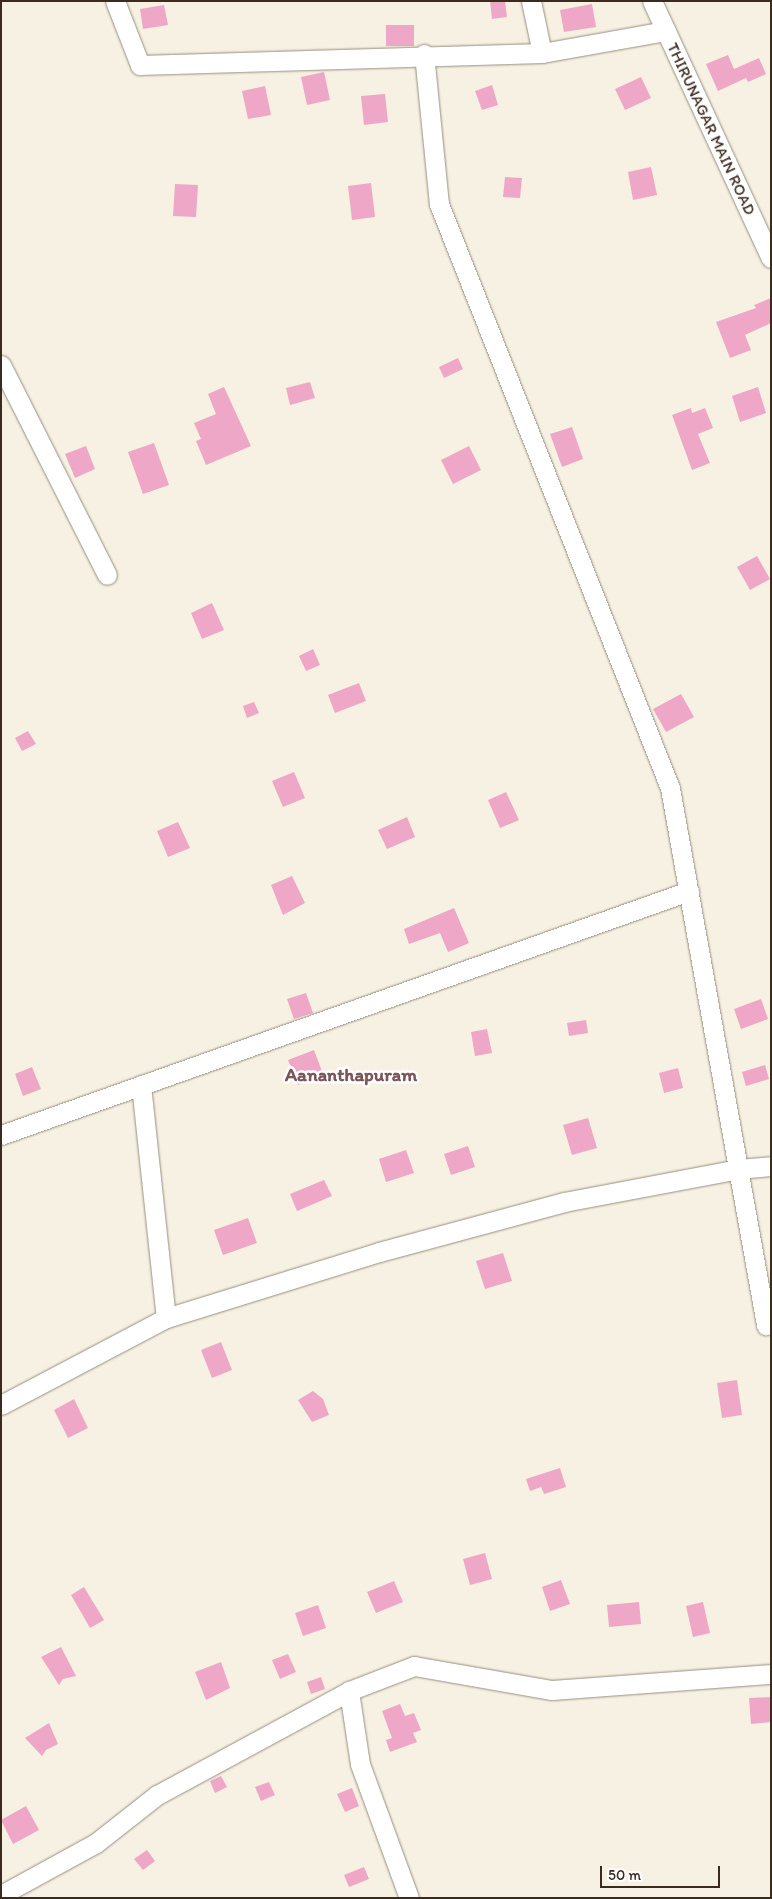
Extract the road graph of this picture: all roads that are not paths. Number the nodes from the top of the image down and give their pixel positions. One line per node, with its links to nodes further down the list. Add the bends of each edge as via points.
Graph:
1 (116, 1): 6 (street, via 140,65)
2 (532, 1): 5 (street)
3 (652, 1): 4 (street, THIRUNAGAR MAIN ROAD)
4 (666, 31): 5 (street); 7 (street, THIRUNAGAR MAIN ROAD)
5 (542, 53): 6 (street)
6 (424, 54): 10 (street, via 439,204 670,788)
7 (771, 258)
8 (1, 365): 9 (street)
9 (107, 575)
10 (689, 891): 11 (street); 14 (street)
11 (140, 1085): 12 (street); 15 (street)
12 (1, 1135)
13 (771, 1166): 14 (street)
14 (738, 1169): 15 (street, via 564,1202 379,1252); 16 (street)
15 (166, 1318): 17 (street)
16 (766, 1325)
17 (1, 1405)
18 (771, 1674): 19 (street, via 552,1690 414,1666)
19 (349, 1691): 20 (street, via 157,1795 96,1843); 21 (street, via 360,1764)
20 (1, 1895)
21 (409, 1898)

